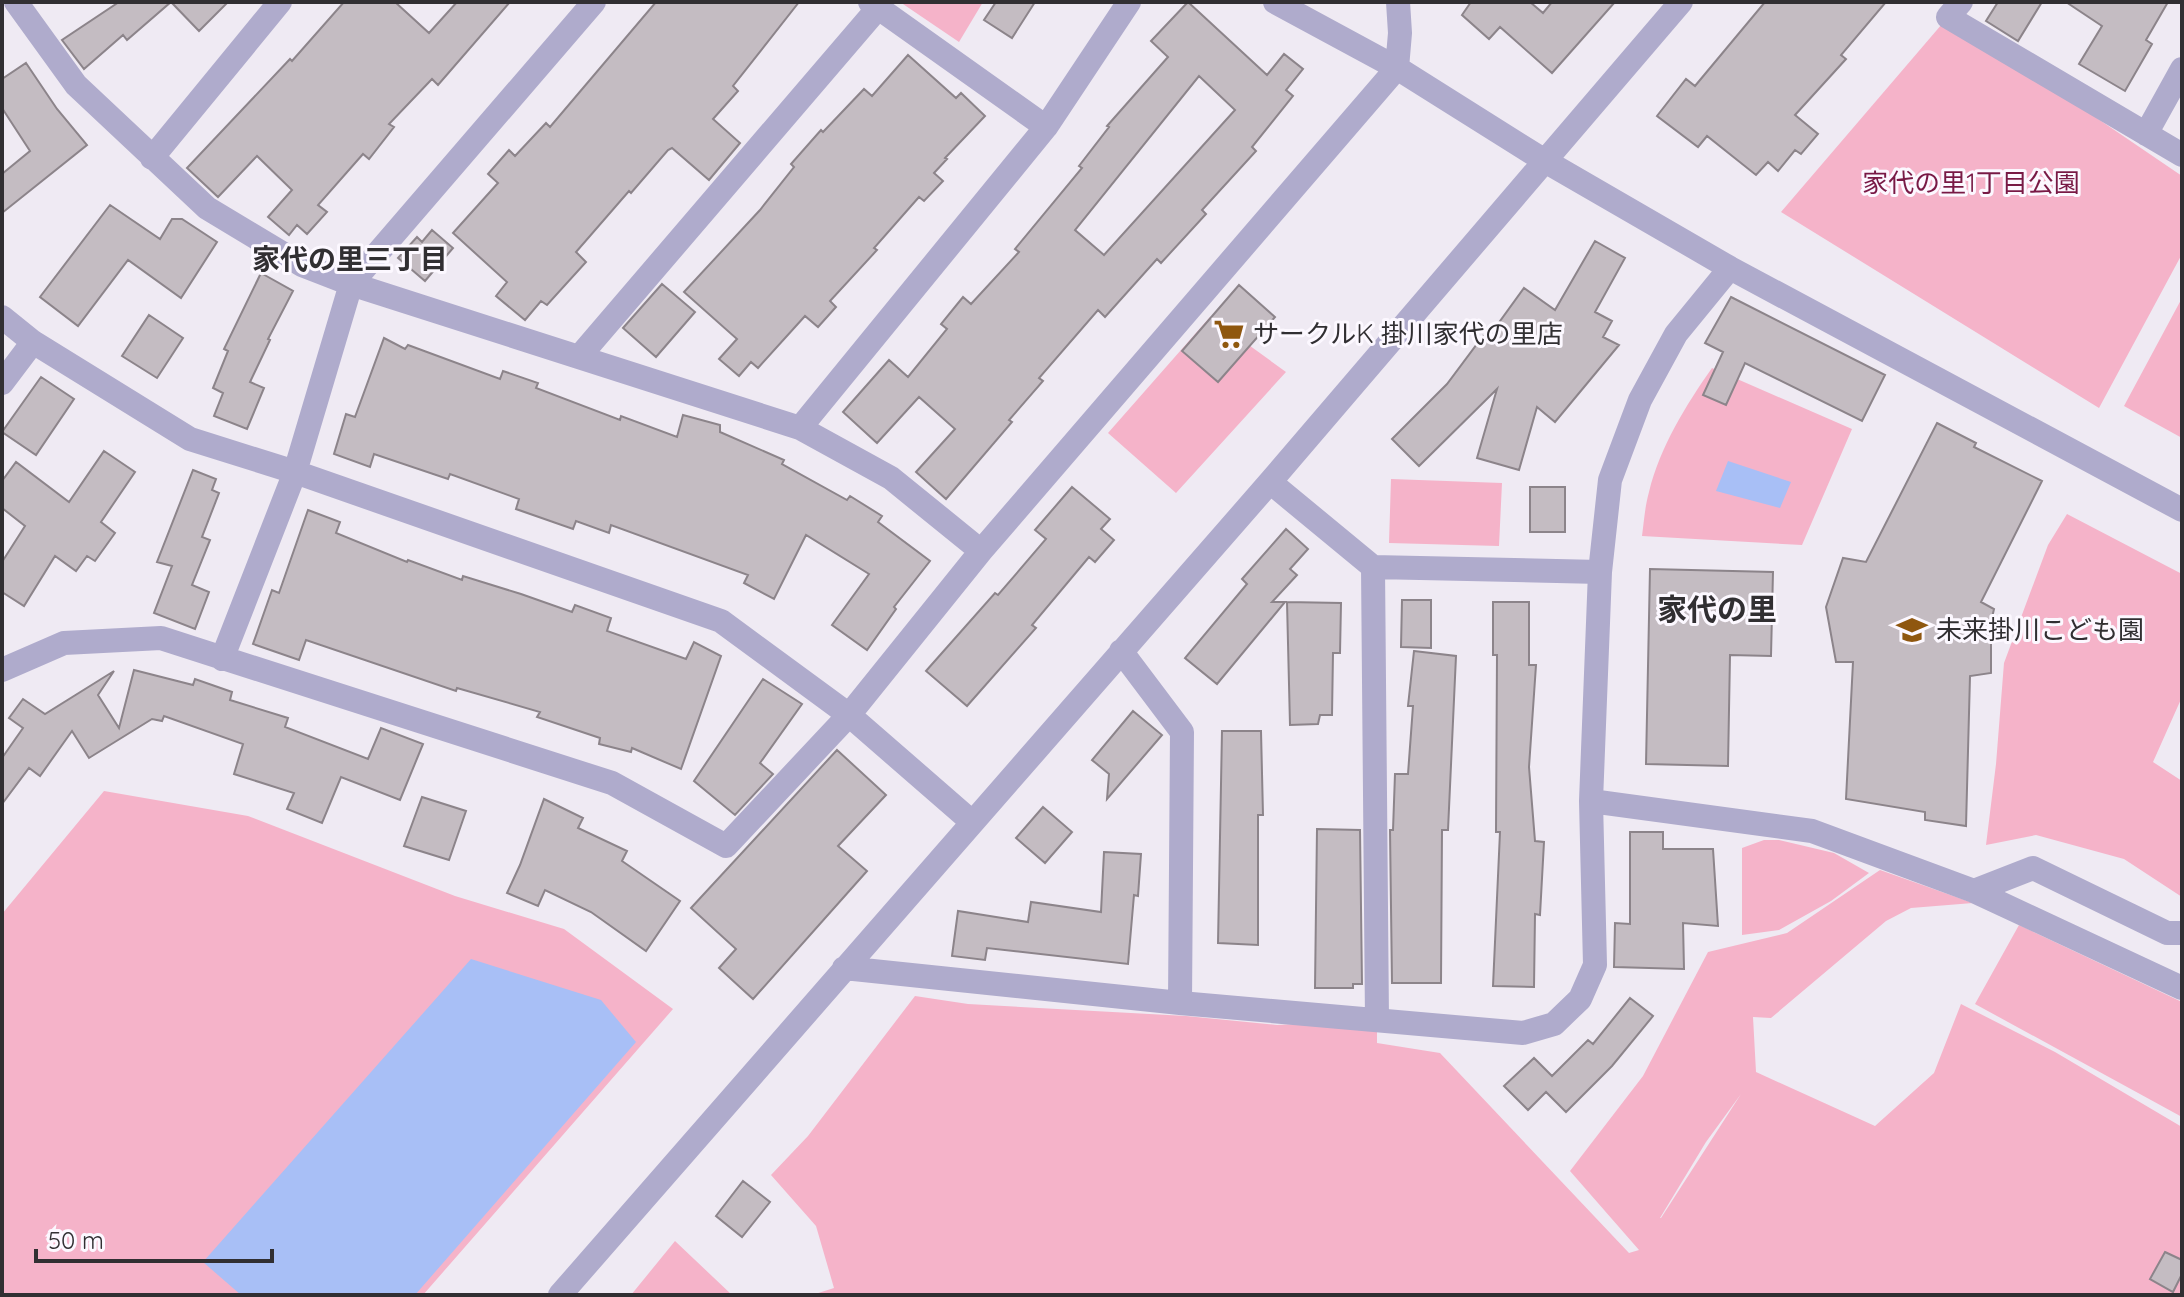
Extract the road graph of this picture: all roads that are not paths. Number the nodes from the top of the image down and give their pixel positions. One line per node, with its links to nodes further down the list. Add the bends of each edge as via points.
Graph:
1 (16, 2): 15 (street, via 76,85)
2 (280, 2): 15 (street)
3 (594, 2): 18 (street)
4 (1129, 2): 12 (street)
5 (1275, 2): 10 (street)
6 (1398, 2): 10 (street)
7 (1681, 2): 16 (street)
8 (1961, 2): 13 (street, via 1948,17)
9 (874, 5): 12 (street); 21 (street)
10 (1397, 68): 16 (street); 27 (street)
11 (2182, 69): 13 (street)
12 (1046, 127): 23 (street)
13 (2146, 134): 14 (street)
14 (2182, 155)
15 (152, 158): 18 (street, via 207,208 302,265)
16 (1545, 161): 17 (street); 25 (street)
17 (1730, 268): 26 (street); 29 (street, via 1676,334 1640,400 1610,480)
18 (351, 284): 21 (street); 24 (street)
19 (2, 317): 20 (street)
20 (33, 342): 22 (street); 24 (street, via 190,439)
21 (579, 357): 23 (street)
22 (2, 383)
23 (800, 428): 27 (street, via 891,478)
24 (295, 472): 31 (street); 33 (street, via 721,621)
25 (1270, 482): 28 (street); 30 (street)
26 (2182, 510)
27 (981, 551): 33 (street)
28 (1373, 567): 29 (street); 41 (street)
29 (1600, 572): 34 (street)
30 (1121, 651): 35 (street); 40 (street, via 1182,732)
31 (222, 659): 32 (street, via 161,638 64,643); 33 (street, via 612,783 726,846)
32 (2, 670)
33 (849, 715): 35 (street)
34 (1591, 801): 36 (street, via 1812,831); 41 (street, via 1595,965 1580,999 1554,1024 1523,1033)
35 (972, 822): 38 (street)
36 (1974, 891): 37 (street, via 2033,868 2167,933); 39 (street)
37 (2182, 933)
38 (844, 968): 40 (street); 42 (street)
39 (2182, 988)
40 (1180, 1003): 41 (street)
41 (1377, 1020)
42 (560, 1295)

